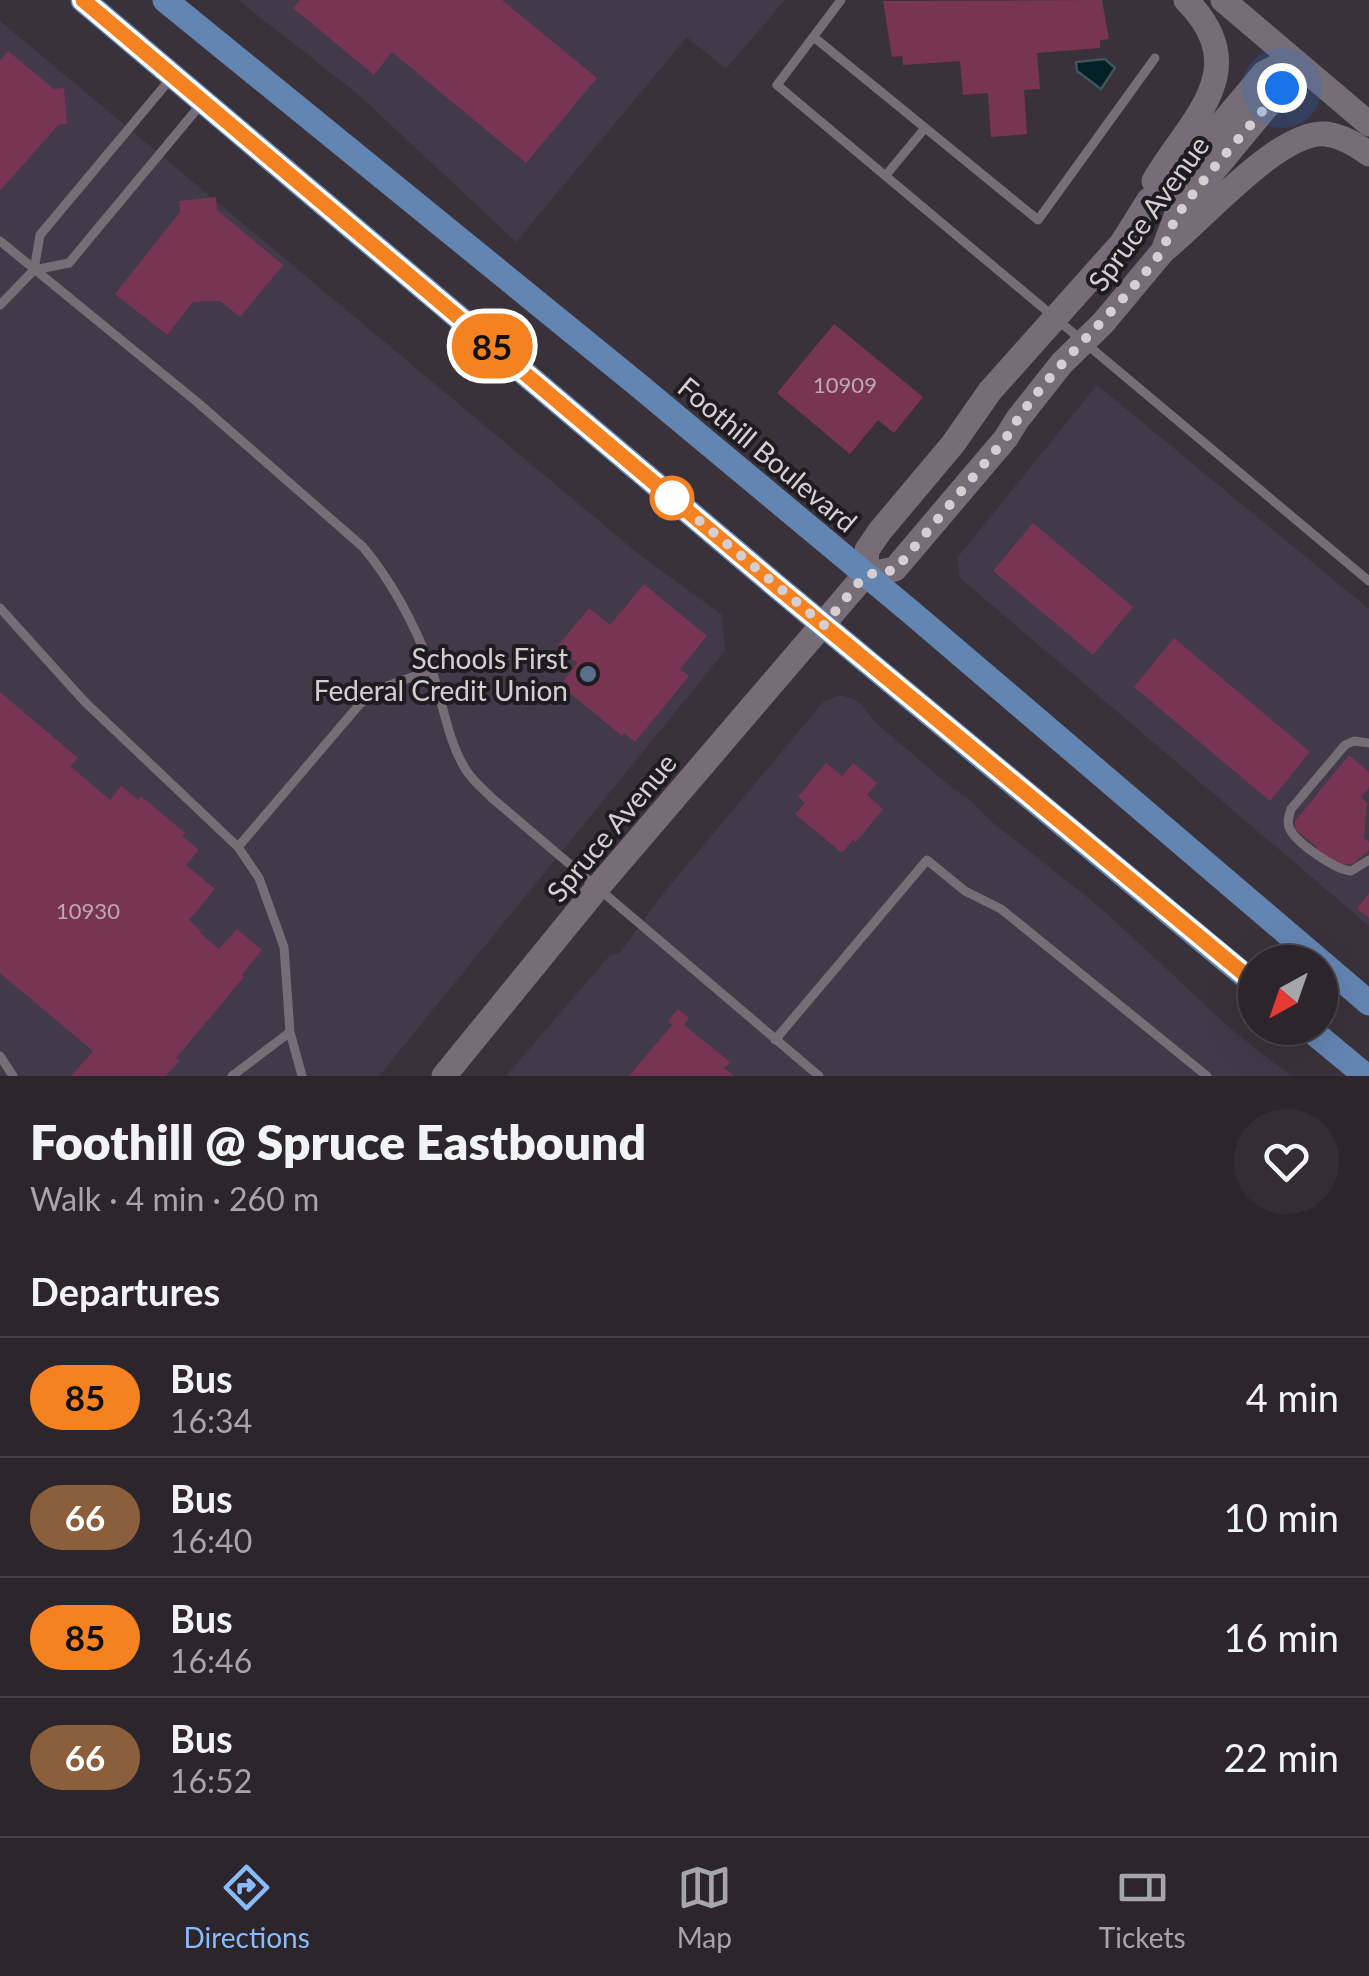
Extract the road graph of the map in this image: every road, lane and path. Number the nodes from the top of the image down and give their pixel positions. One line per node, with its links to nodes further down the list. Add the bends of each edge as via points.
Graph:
1 (83, 0): 9 (main road)
2 (165, 0): 22 (main road, Foothill Boulevard)
3 (840, 0): 6 (lane)
4 (1186, 0): 15 (street, via 1213,35 1217,72 1190,132 1154,179)
5 (1223, 0): 8 (street)
6 (815, 38): 12 (lane); 14 (lane, via 777,85)
7 (1155, 58): 12 (lane, via 1038,220)
8 (1292, 60): 11 (street); 15 (street, Spruce Avenue, via 1264,74 1166,190); 17 (street, Spruce Avenue, via 1282,88 1176,216)
9 (174, 75): 10 (main road); 18 (lane, via 40,235)
10 (204, 101): 18 (lane, via 69,263); 25 (main road)
11 (1369, 124)
12 (925, 128): 14 (lane)
13 (1369, 154): 17 (street, via 1330,134 1294,140)
14 (886, 176): 20 (lane)
15 (1149, 200): 20 (street, Spruce Avenue)
16 (0, 240): 18 (lane)
17 (1162, 251): 21 (street, Spruce Avenue)
18 (34, 270): 19 (lane); 26 (lane, via 363,547 410,617)
19 (0, 305)
20 (1056, 320): 21 (lane); 22 (street, Spruce Avenue, via 990,391 880,531 867,550)
21 (1083, 344): 22 (street, Spruce Avenue, via 895,570); 23 (lane)
22 (865, 575): 25 (street, Spruce Avenue); 32 (main road, Foothill Boulevard)
23 (1369, 581)
24 (0, 608): 28 (lane, via 93,709)
25 (824, 625): 30 (street, Spruce Avenue); 31 (main road)
26 (432, 670): 28 (lane, via 381,688 359,706); 30 (lane, via 466,771)
27 (1369, 743): 29 (lane, via 1345,745 1289,818 1293,834 1334,867 1351,871)
28 (238, 847): 33 (lane, via 275,915)
29 (1369, 860)
30 (598, 888): 34 (lane); 40 (street, Spruce Avenue)
31 (1238, 970)
32 (1369, 1003)
33 (290, 1032): 38 (lane); 39 (lane)
34 (775, 1040): 41 (lane); 42 (lane, via 927,860 1001,909)
35 (1329, 1045): 43 (main road)
36 (0, 1056): 37 (lane)
37 (13, 1076)
38 (232, 1076)
39 (302, 1076)
40 (444, 1076)
41 (819, 1076)
42 (1207, 1076)
43 (1366, 1076)

